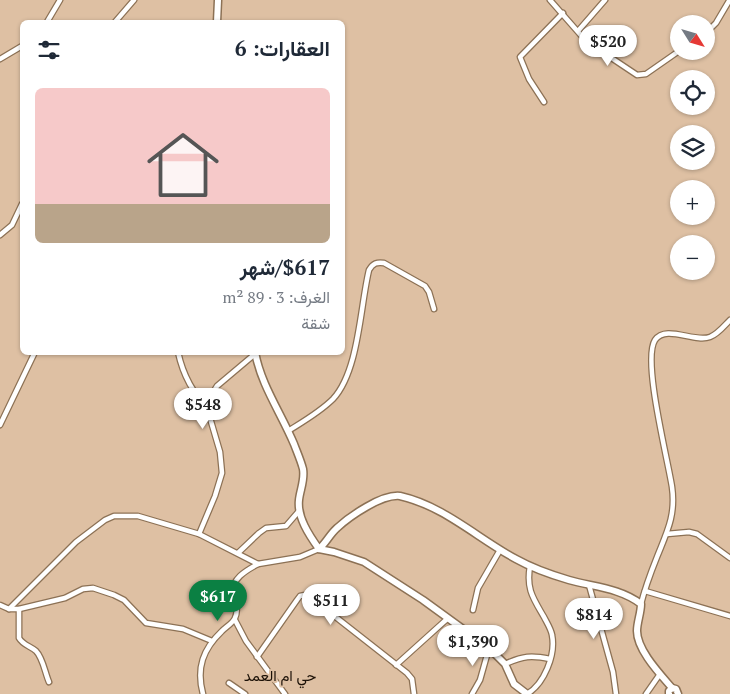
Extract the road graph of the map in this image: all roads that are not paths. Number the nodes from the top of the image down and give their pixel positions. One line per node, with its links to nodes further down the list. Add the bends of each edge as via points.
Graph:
1 (60, 0): 8 (street)
2 (134, 0): 9 (street)
3 (218, 0): 10 (street)
4 (550, 0): 7 (street)
5 (605, 0): 12 (street)
6 (728, 0): 11 (street)
7 (563, 13): 12 (street); 16 (street, via 520,57)
8 (48, 20)
9 (117, 20)
10 (216, 20)
11 (715, 24)
12 (578, 31): 14 (street, via 586,41 640,76)
13 (20, 47): 15 (street)
14 (670, 57)
15 (0, 59)
16 (544, 102)
17 (20, 208): 18 (street, via 12,225)
18 (0, 235)
19 (434, 309): 27 (street, via 425,286 384,264 373,264 343,385 322,409)
20 (730, 320): 30 (street, via 708,338 663,334 652,346 656,405 673,498 673,514)
21 (33, 355): 26 (street)
22 (179, 355): 25 (street, via 191,389)
23 (253, 355): 25 (street, via 217,386 209,399)
24 (256, 355): 27 (street, via 264,382)
25 (209, 409): 29 (street, via 222,473)
26 (0, 425)
27 (288, 431): 28 (street, via 303,471)
28 (299, 511): 31 (street); 33 (street, via 286,526 266,528)
29 (200, 534): 33 (street); 41 (street, via 138,516 109,517 76,542)
30 (667, 534): 34 (street, via 697,534); 38 (street)
31 (318, 549): 32 (street, via 352,517 395,496 436,509); 35 (street, via 300,557); 45 (street, via 374,567)
32 (500, 550): 36 (street); 43 (street, via 478,588)
33 (238, 553): 35 (street)
34 (730, 558)
35 (258, 564): 46 (street, via 242,574 235,584 233,595 237,610)
36 (530, 566): 37 (street); 50 (street, via 530,589 552,636)
37 (589, 585): 39 (street, via 615,591); 63 (street)
38 (644, 591): 39 (street); 44 (street)
39 (641, 604): 53 (street, via 638,638)
40 (0, 605): 41 (street)
41 (9, 609): 42 (street)
42 (19, 609): 47 (street, via 93,588 124,600 146,623 183,629); 54 (street, via 19,638 39,654)
43 (473, 610)
44 (730, 616)
45 (447, 619): 48 (street); 52 (street)
46 (234, 620): 47 (street); 49 (street)
47 (212, 641): 57 (street, via 201,667)
48 (489, 648): 51 (street); 61 (street, via 480,680)
49 (257, 656): 52 (street, via 300,596 305,595); 59 (street)
50 (550, 659): 51 (street, via 530,656); 62 (street, via 541,682)
51 (505, 664): 62 (street, via 514,684)
52 (396, 665): 60 (street, via 412,679)
53 (660, 674): 56 (street); 64 (street)
54 (49, 682)
55 (229, 683): 58 (street)
56 (676, 692)
57 (203, 694)
58 (245, 694)
59 (285, 694)
60 (414, 694)
61 (472, 694)
62 (527, 694)
63 (616, 694)
64 (646, 694)

